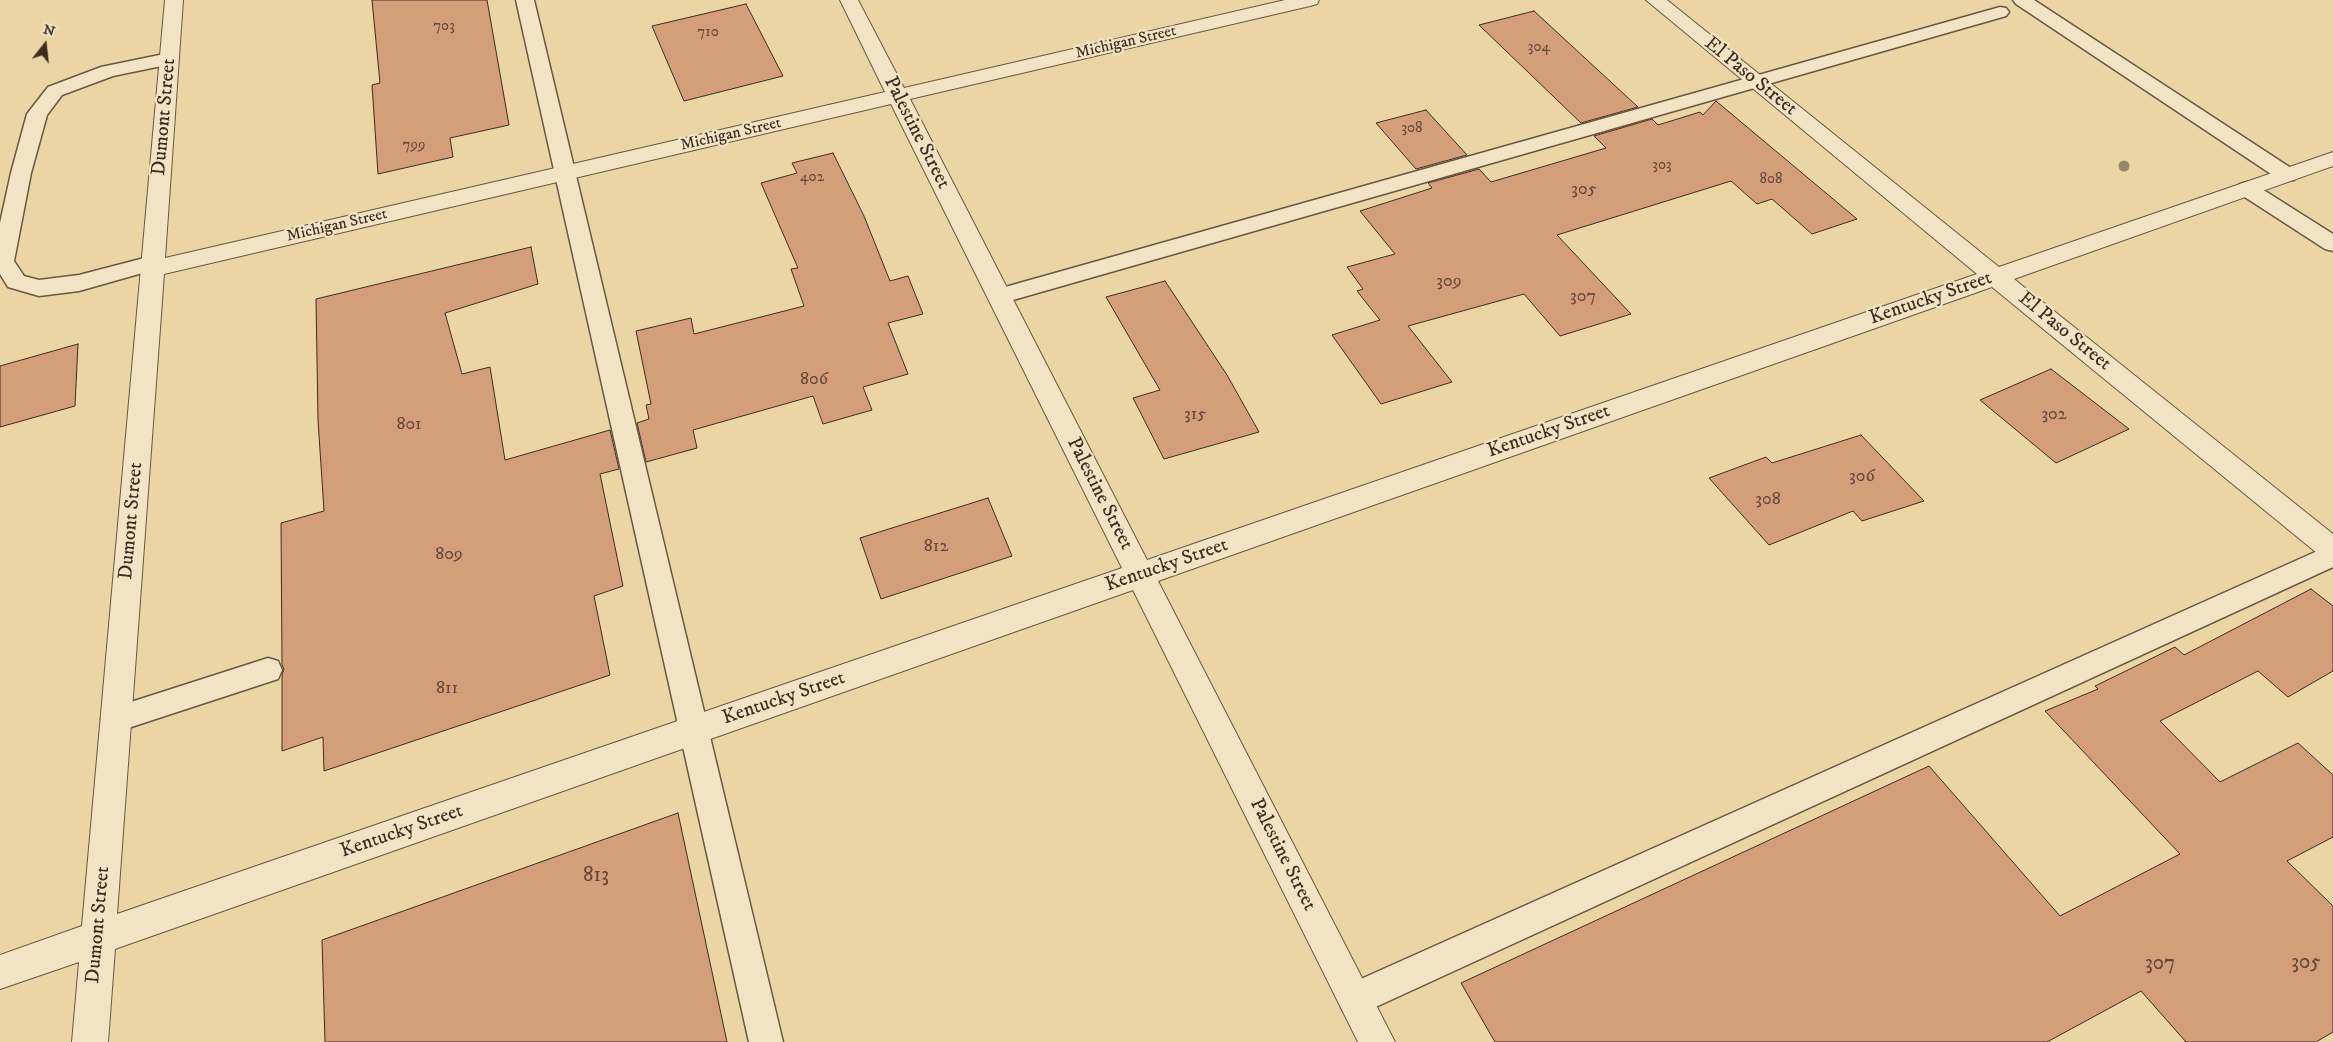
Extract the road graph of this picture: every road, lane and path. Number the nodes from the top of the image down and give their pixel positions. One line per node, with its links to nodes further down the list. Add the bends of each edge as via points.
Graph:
1 (174, 0): 8 (street, Dumont Street)
2 (525, 0): 12 (lane)
3 (849, 0): 10 (street, Palestine Street)
4 (1310, 0): 10 (street, Michigan Street)
5 (1655, 0): 9 (street, El Paso Street)
6 (2022, 0): 13 (lane)
7 (2000, 12): 9 (lane)
8 (170, 59): 16 (street, Dumont Street); 16 (lane, via 108,72 56,91 37,114 3,261 16,282 39,288 79,283)
9 (1756, 82): 17 (street, El Paso Street); 18 (lane)
10 (898, 96): 12 (street, Michigan Street); 18 (street, Palestine Street)
11 (2333, 159): 13 (street, Kentucky Street)
12 (565, 173): 16 (street, Michigan Street); 24 (lane)
13 (2286, 175): 14 (street, Kentucky Street)
14 (2247, 188): 15 (lane); 17 (street, Kentucky Street)
15 (2333, 244)
16 (152, 266): 23 (street, Dumont Street)
17 (1996, 276): 19 (street, El Paso Street); 21 (street, Kentucky Street)
18 (999, 296): 21 (street, Palestine Street)
19 (2333, 550)
20 (2333, 555): 27 (lane)
21 (1140, 575): 24 (street, Kentucky Street); 27 (street, Palestine Street)
22 (268, 670): 23 (lane)
23 (116, 719): 25 (street, Dumont Street)
24 (694, 730): 25 (street, Kentucky Street); 29 (lane)
25 (98, 938): 26 (street, Kentucky Street); 28 (street, Dumont Street)
26 (0, 972)
27 (1355, 999): 30 (street, Palestine Street)
28 (90, 1042)
29 (766, 1042)
30 (1377, 1042)

